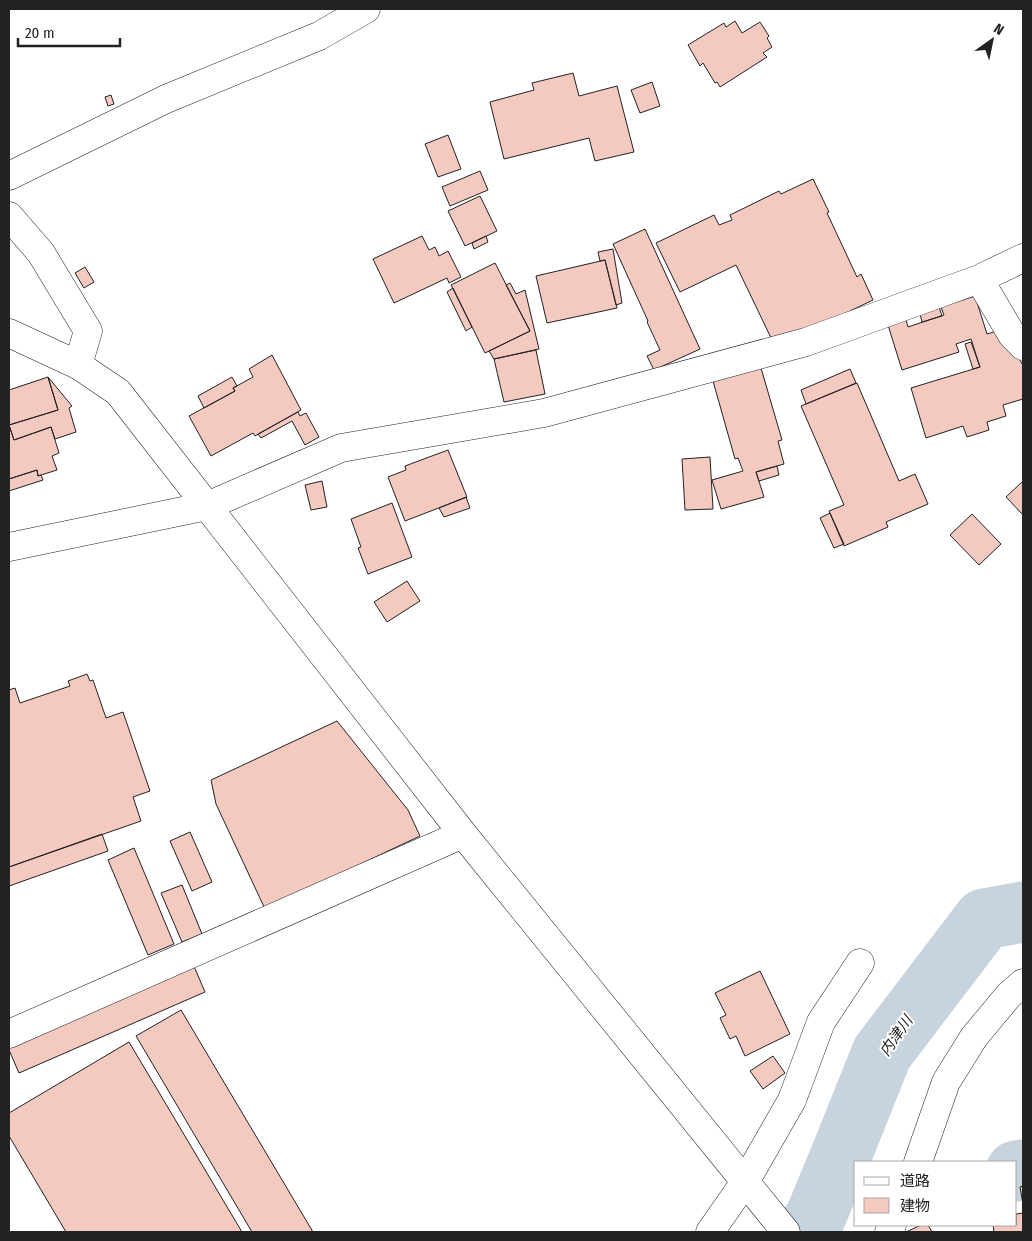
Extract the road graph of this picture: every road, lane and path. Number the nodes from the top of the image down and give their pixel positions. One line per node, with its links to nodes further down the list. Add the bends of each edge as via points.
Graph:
1 (366, 9): 2 (street, via 319,36 166,99)
2 (9, 176)
3 (9, 216): 8 (street, via 40,253 88,331)
4 (1023, 258): 5 (street)
5 (980, 280): 7 (street, via 1012,335); 9 (street, via 806,342 544,413 340,448)
6 (9, 334): 8 (street)
7 (1023, 346)
8 (78, 365): 9 (street, via 118,392)
9 (207, 506): 10 (street); 11 (street)
10 (9, 547)
11 (463, 834): 14 (street); 16 (street)
12 (860, 963): 16 (street, via 821,1022 792,1100)
13 (1023, 983): 15 (street, via 974,1037 946,1082)
14 (9, 1034)
15 (918, 1161)
16 (745, 1182): 17 (street); 18 (street)
17 (710, 1232)
18 (786, 1232)

